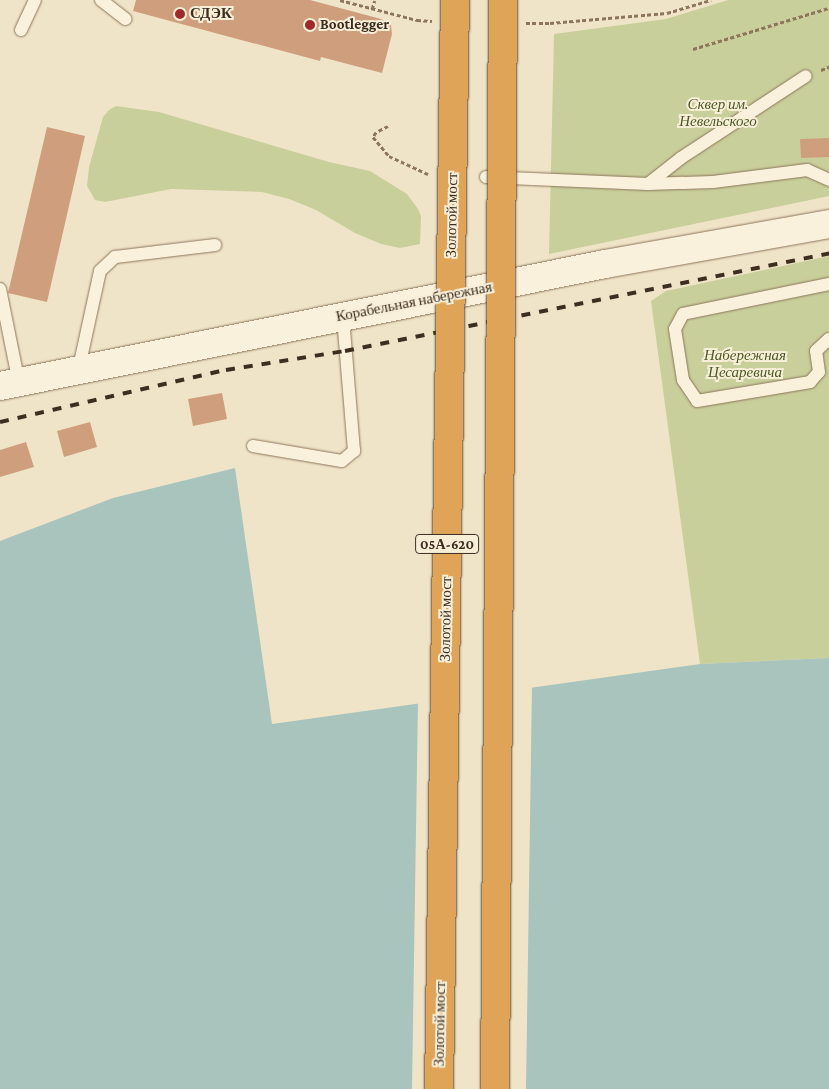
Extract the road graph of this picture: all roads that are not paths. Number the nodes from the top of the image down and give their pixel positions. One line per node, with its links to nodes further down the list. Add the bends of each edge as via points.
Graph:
1 (35, 0): 6 (lane)
2 (101, 0): 5 (lane)
3 (455, 0): 20 (highway, Золотой мост / 05А-620, bridge)
4 (503, 0): 21 (highway, 05А-620, bridge)
5 (125, 20)
6 (21, 30)
7 (806, 76): 10 (lane, via 681,158)
8 (486, 177): 10 (lane)
9 (829, 180): 10 (lane, via 807,170 713,182)
10 (648, 184)
11 (829, 224): 15 (main road, Корабельная набережная, via 605,264)
12 (215, 246): 17 (lane, via 115,257 100,271)
13 (829, 284): 16 (lane, via 683,314 676,329 684,380 697,401 810,382 819,372 816,351)
14 (0, 289): 18 (lane)
15 (343, 317): 17 (main road, Корабельная набережная); 19 (lane, via 354,451 342,461)
16 (829, 339)
17 (78, 372): 18 (main road, Корабельная набережная)
18 (9, 384)
19 (253, 446)
20 (439, 1089)
21 (495, 1089)

